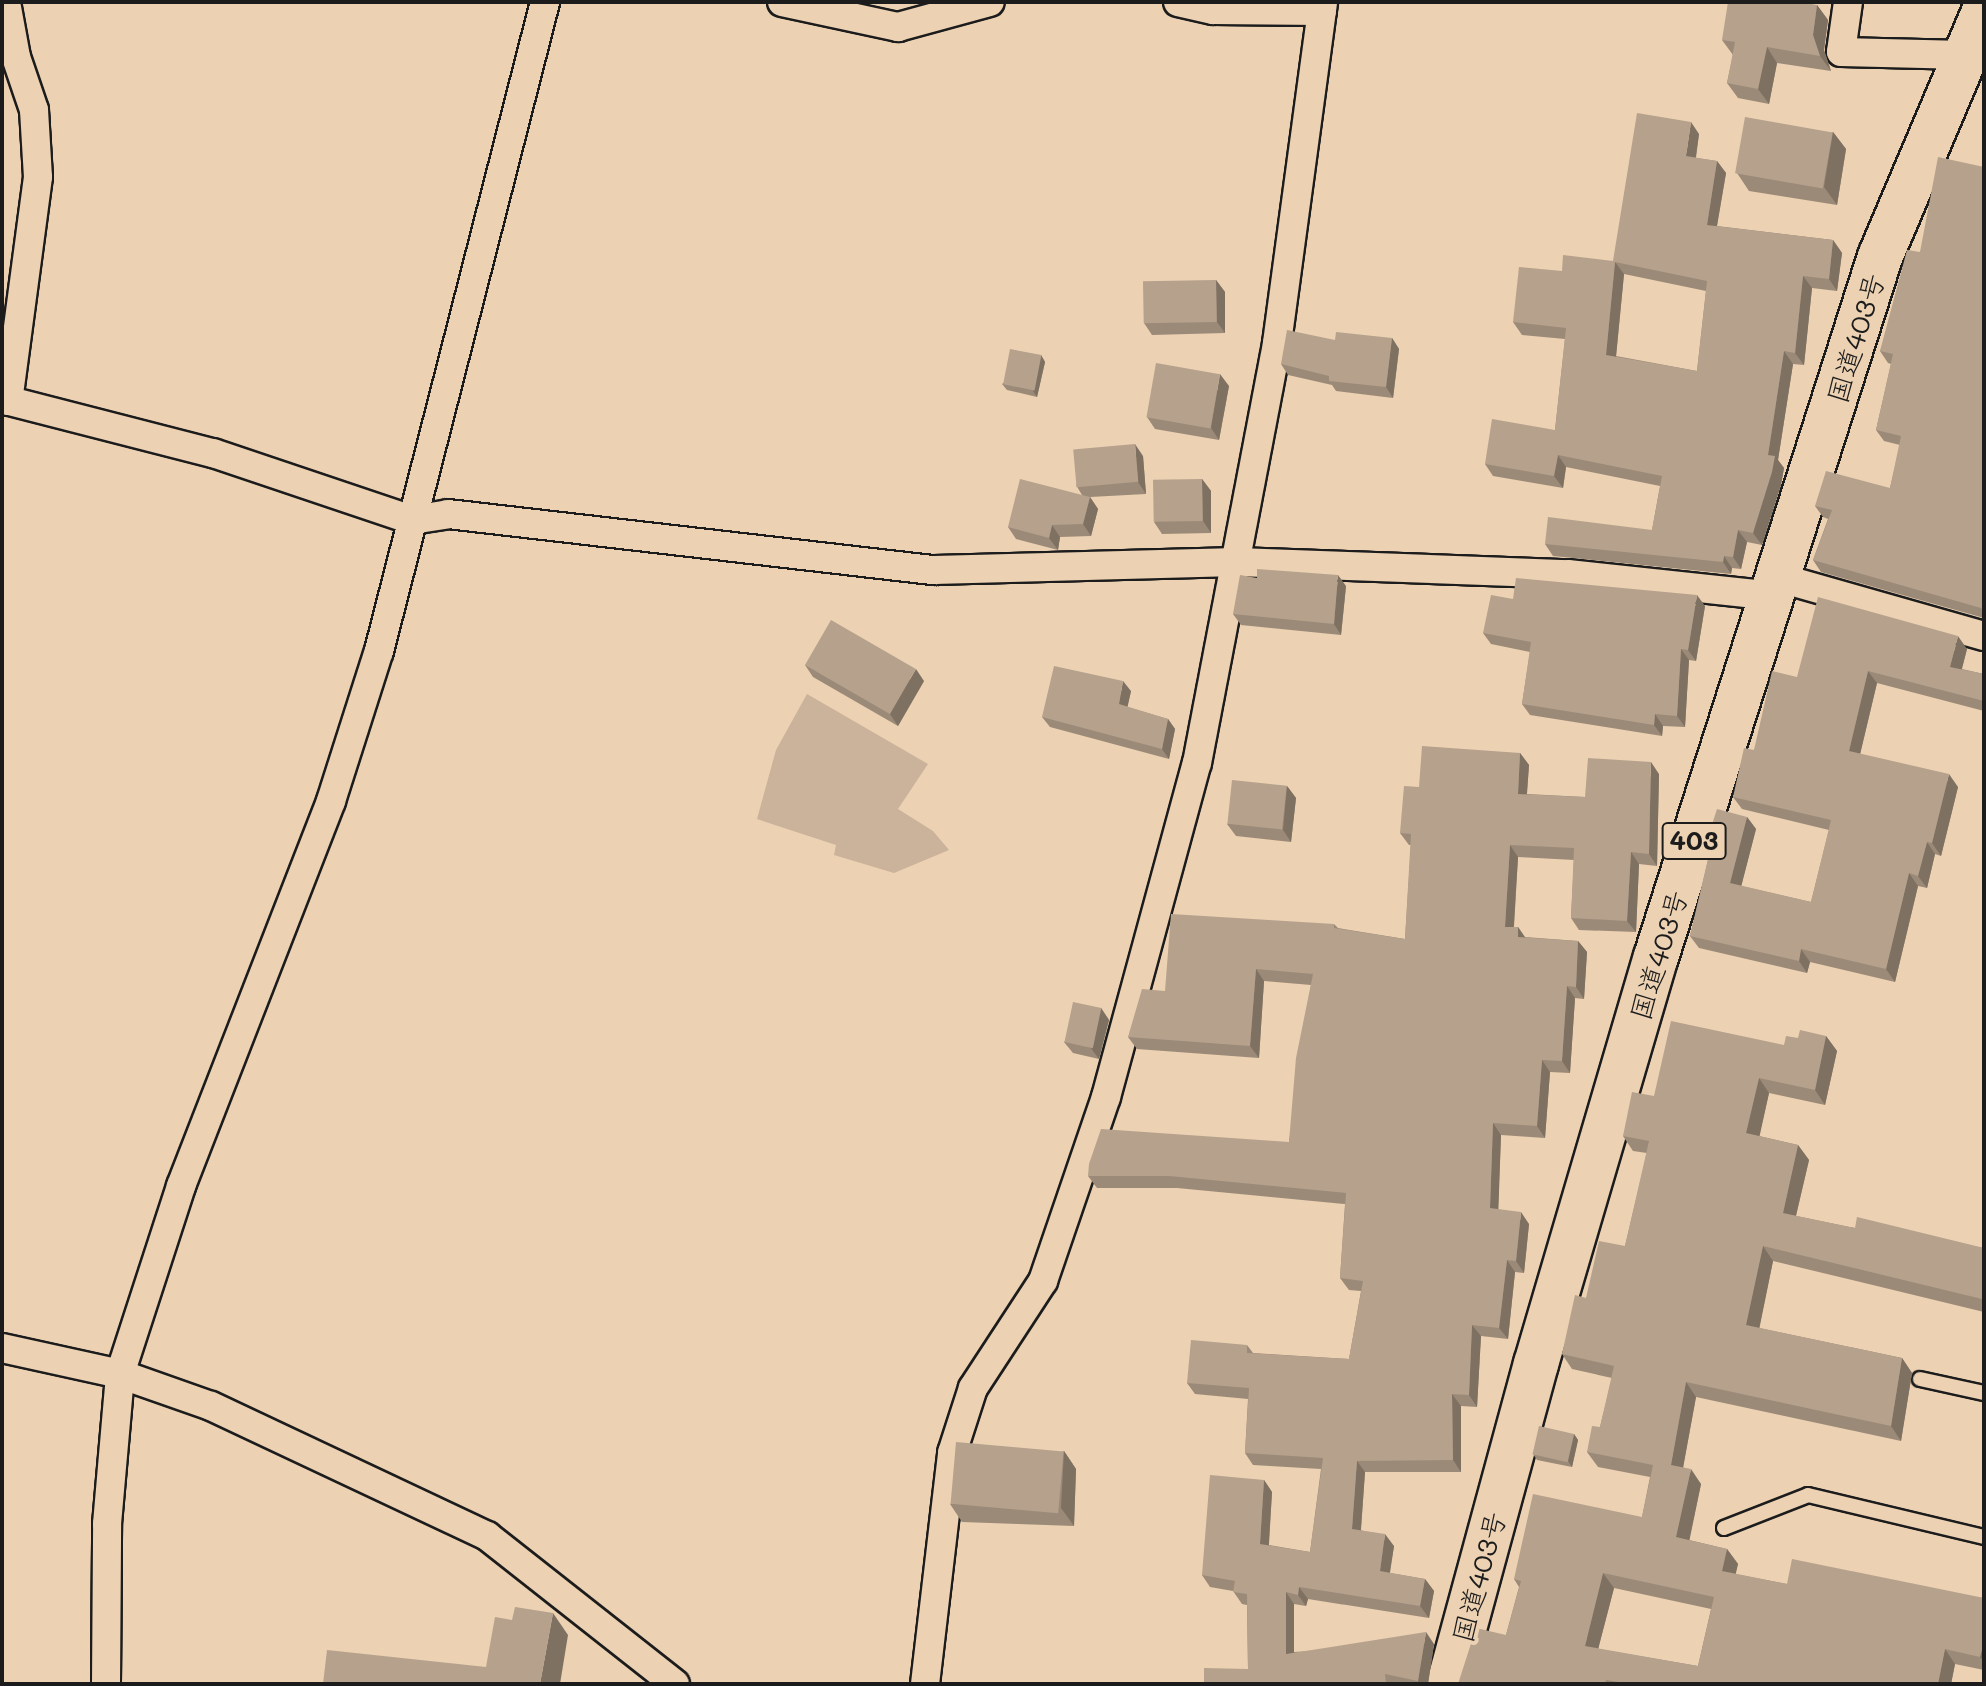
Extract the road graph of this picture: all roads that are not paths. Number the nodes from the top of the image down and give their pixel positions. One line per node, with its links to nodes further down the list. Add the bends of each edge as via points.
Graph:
1 (6, 2): 10 (street, via 16,57 34,110 38,177)
2 (545, 2): 11 (street)
3 (782, 2): 4 (street, via 898,27)
4 (990, 2)
5 (1178, 2): 7 (street, via 1213,10)
6 (1848, 2): 9 (street, via 1841,52)
7 (1323, 6): 12 (street, via 1277,343)
8 (1984, 12): 9 (highway, 国道403号 / 403)
9 (1965, 55): 13 (highway, 国道403号 / 403, via 1880,257)
10 (5, 400): 11 (street, via 213,453)
11 (412, 520): 12 (street, via 448,514 934,570); 16 (street, via 379,651 331,801 181,1186)
12 (1237, 562): 13 (street); 23 (street, via 1197,763 1106,1097 1043,1281 973,1388 952,1453)
13 (1777, 587): 14 (street); 24 (highway, 国道403号 / 403, via 1656,957)
14 (1984, 636)
15 (2, 1348): 16 (street)
16 (120, 1374): 21 (street, via 107,1524); 22 (street, via 211,1406 487,1536)
17 (1920, 1379): 18 (lane)
18 (1984, 1393)
19 (1724, 1528): 20 (lane, via 1808,1495)
20 (1984, 1537)
21 (106, 1684)
22 (675, 1684)
23 (925, 1684)
24 (1449, 1684)

